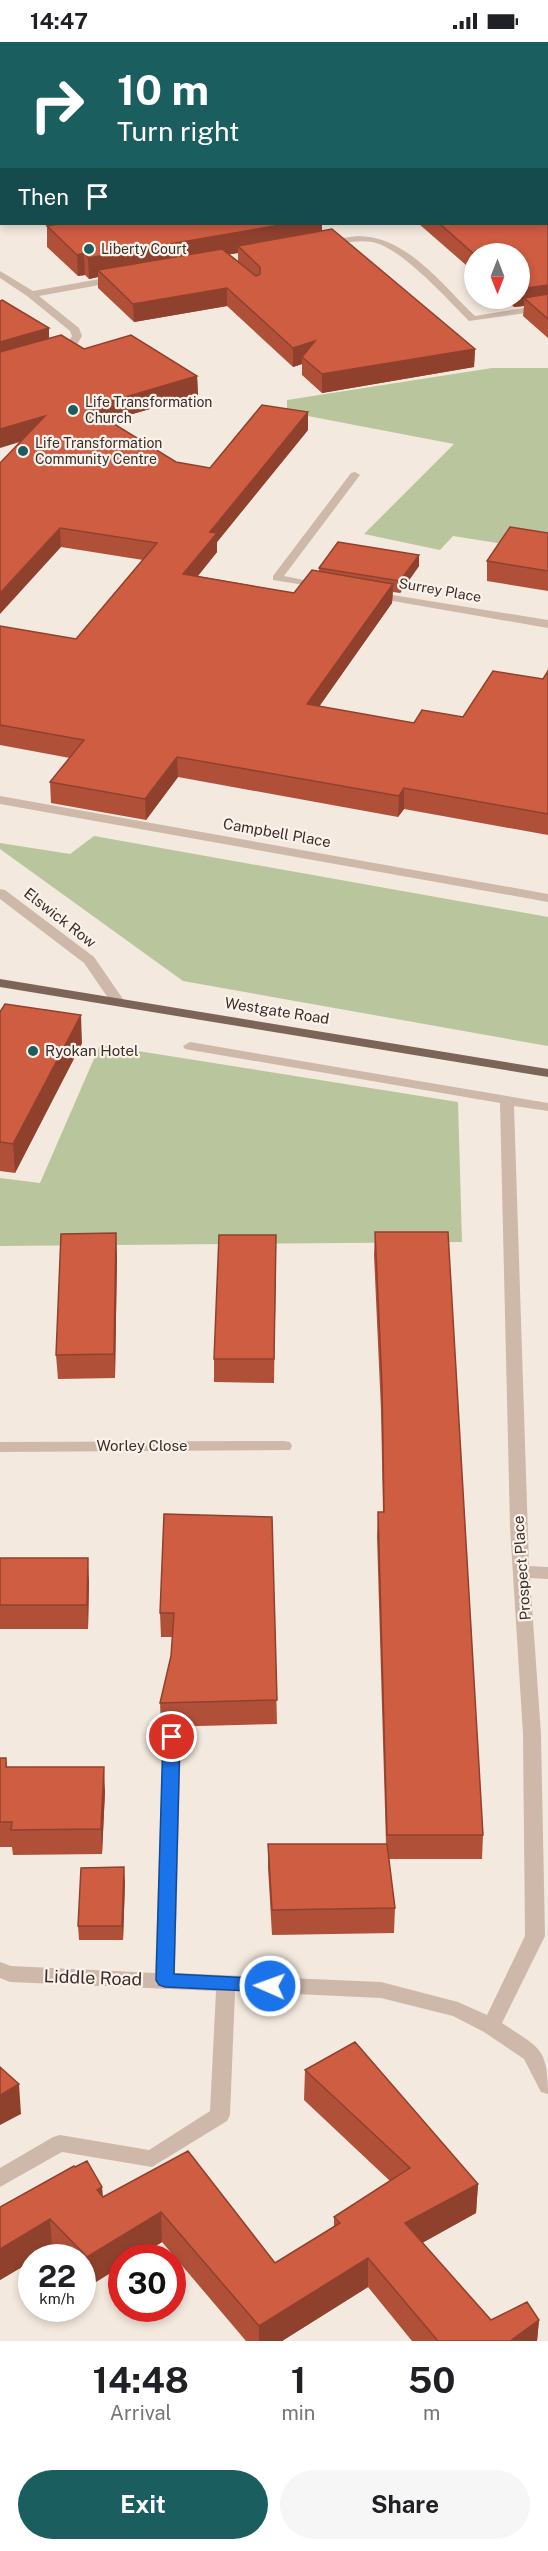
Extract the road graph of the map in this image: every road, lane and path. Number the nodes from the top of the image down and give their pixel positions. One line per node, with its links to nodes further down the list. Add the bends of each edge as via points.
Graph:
1 (319, 244): 5 (street, via 361,239 387,244 473,319)
2 (0, 273): 4 (street)
3 (122, 278): 4 (street)
4 (31, 294): 6 (street, via 75,330 77,336 72,344)
5 (548, 307)
6 (41, 353)
7 (356, 475): 8 (street, via 277,578)
8 (336, 588)
9 (360, 592): 10 (street, Surrey Place)
10 (548, 624)
11 (0, 800): 13 (street, Campbell Place)
12 (0, 893): 15 (street, Elswick Row, via 89,960)
13 (548, 898)
14 (0, 983): 15 (main road, Westgate Road)
15 (118, 1002): 17 (main road, Westgate Road)
16 (190, 1046): 18 (street)
17 (548, 1073)
18 (507, 1100): 19 (street); 22 (street, Prospect Place)
19 (548, 1107)
20 (284, 1446): 21 (street, Worley Close)
21 (0, 1447)
22 (522, 1572): 23 (street); 28 (street, Prospect Place, via 532,1734 535,1936)
23 (548, 1573)
24 (172, 1737): 26 (street)
25 (0, 1970): 26 (street, Liddle Road, via 10,1974)
26 (165, 1980): 27 (street, Liddle Road)
27 (226, 1984): 28 (street, Liddle Road, via 381,1990 458,2010); 30 (street, via 220,2115 152,2159 60,2143)
28 (491, 2026): 29 (street, Liddle Road, via 531,2053)
29 (548, 2086)
30 (0, 2178)

